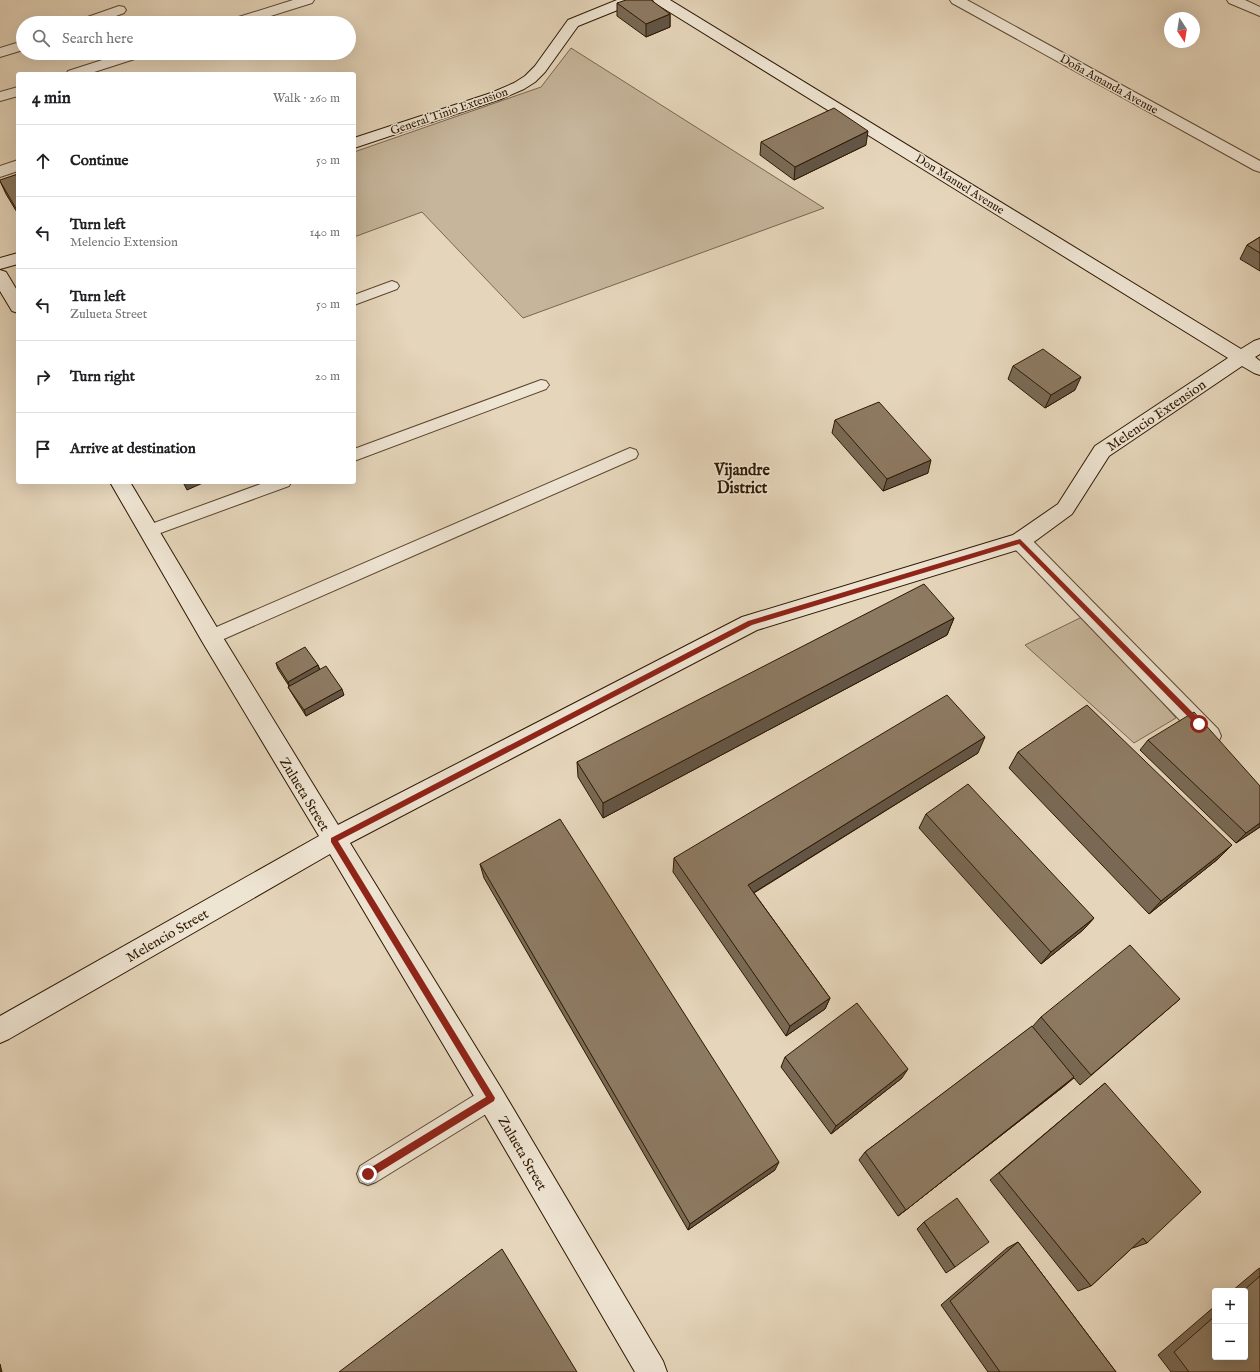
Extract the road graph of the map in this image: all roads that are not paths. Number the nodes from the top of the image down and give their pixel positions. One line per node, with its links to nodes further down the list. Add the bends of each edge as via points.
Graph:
1 (307, 0): 9 (street)
2 (630, 0): 16 (street, General Tinio Extension, via 573,23 540,69 518,86 496,96)
3 (660, 0): 27 (street, Don Manuel Avenue)
4 (957, 0): 18 (street, Doña Amanda Avenue)
5 (1234, 0): 7 (street)
6 (119, 10): 8 (street)
7 (1260, 12)
8 (103, 16)
9 (256, 16)
10 (16, 47): 11 (street)
11 (0, 53)
12 (117, 60): 13 (street)
13 (79, 72)
14 (16, 92): 15 (street)
15 (0, 97)
16 (356, 142)
17 (16, 166): 19 (street)
18 (1260, 167)
19 (0, 172)
20 (16, 259): 21 (street)
21 (0, 264)
22 (0, 276): 25 (street)
23 (392, 286): 24 (lane)
24 (356, 299)
25 (16, 303)
26 (1260, 345): 27 (street, Melencio Extension)
27 (1252, 363): 34 (street, Melencio Extension, via 1102,451 1065,510)
28 (541, 385): 29 (lane)
29 (356, 454)
30 (630, 454): 35 (lane)
31 (121, 484): 33 (street, Zulueta Street)
32 (278, 484): 33 (lane)
33 (149, 531): 35 (street, Zulueta Street)
34 (1020, 541): 36 (street); 37 (street, Melencio Extension, via 750,623)
35 (211, 637): 37 (street, Zulueta Street)
36 (1224, 752)
37 (333, 840): 38 (street, Melencio Street); 39 (street, Zulueta Street)
38 (0, 1030)
39 (491, 1098): 40 (lane); 41 (street, Zulueta Street)
40 (368, 1174)
41 (652, 1372)

